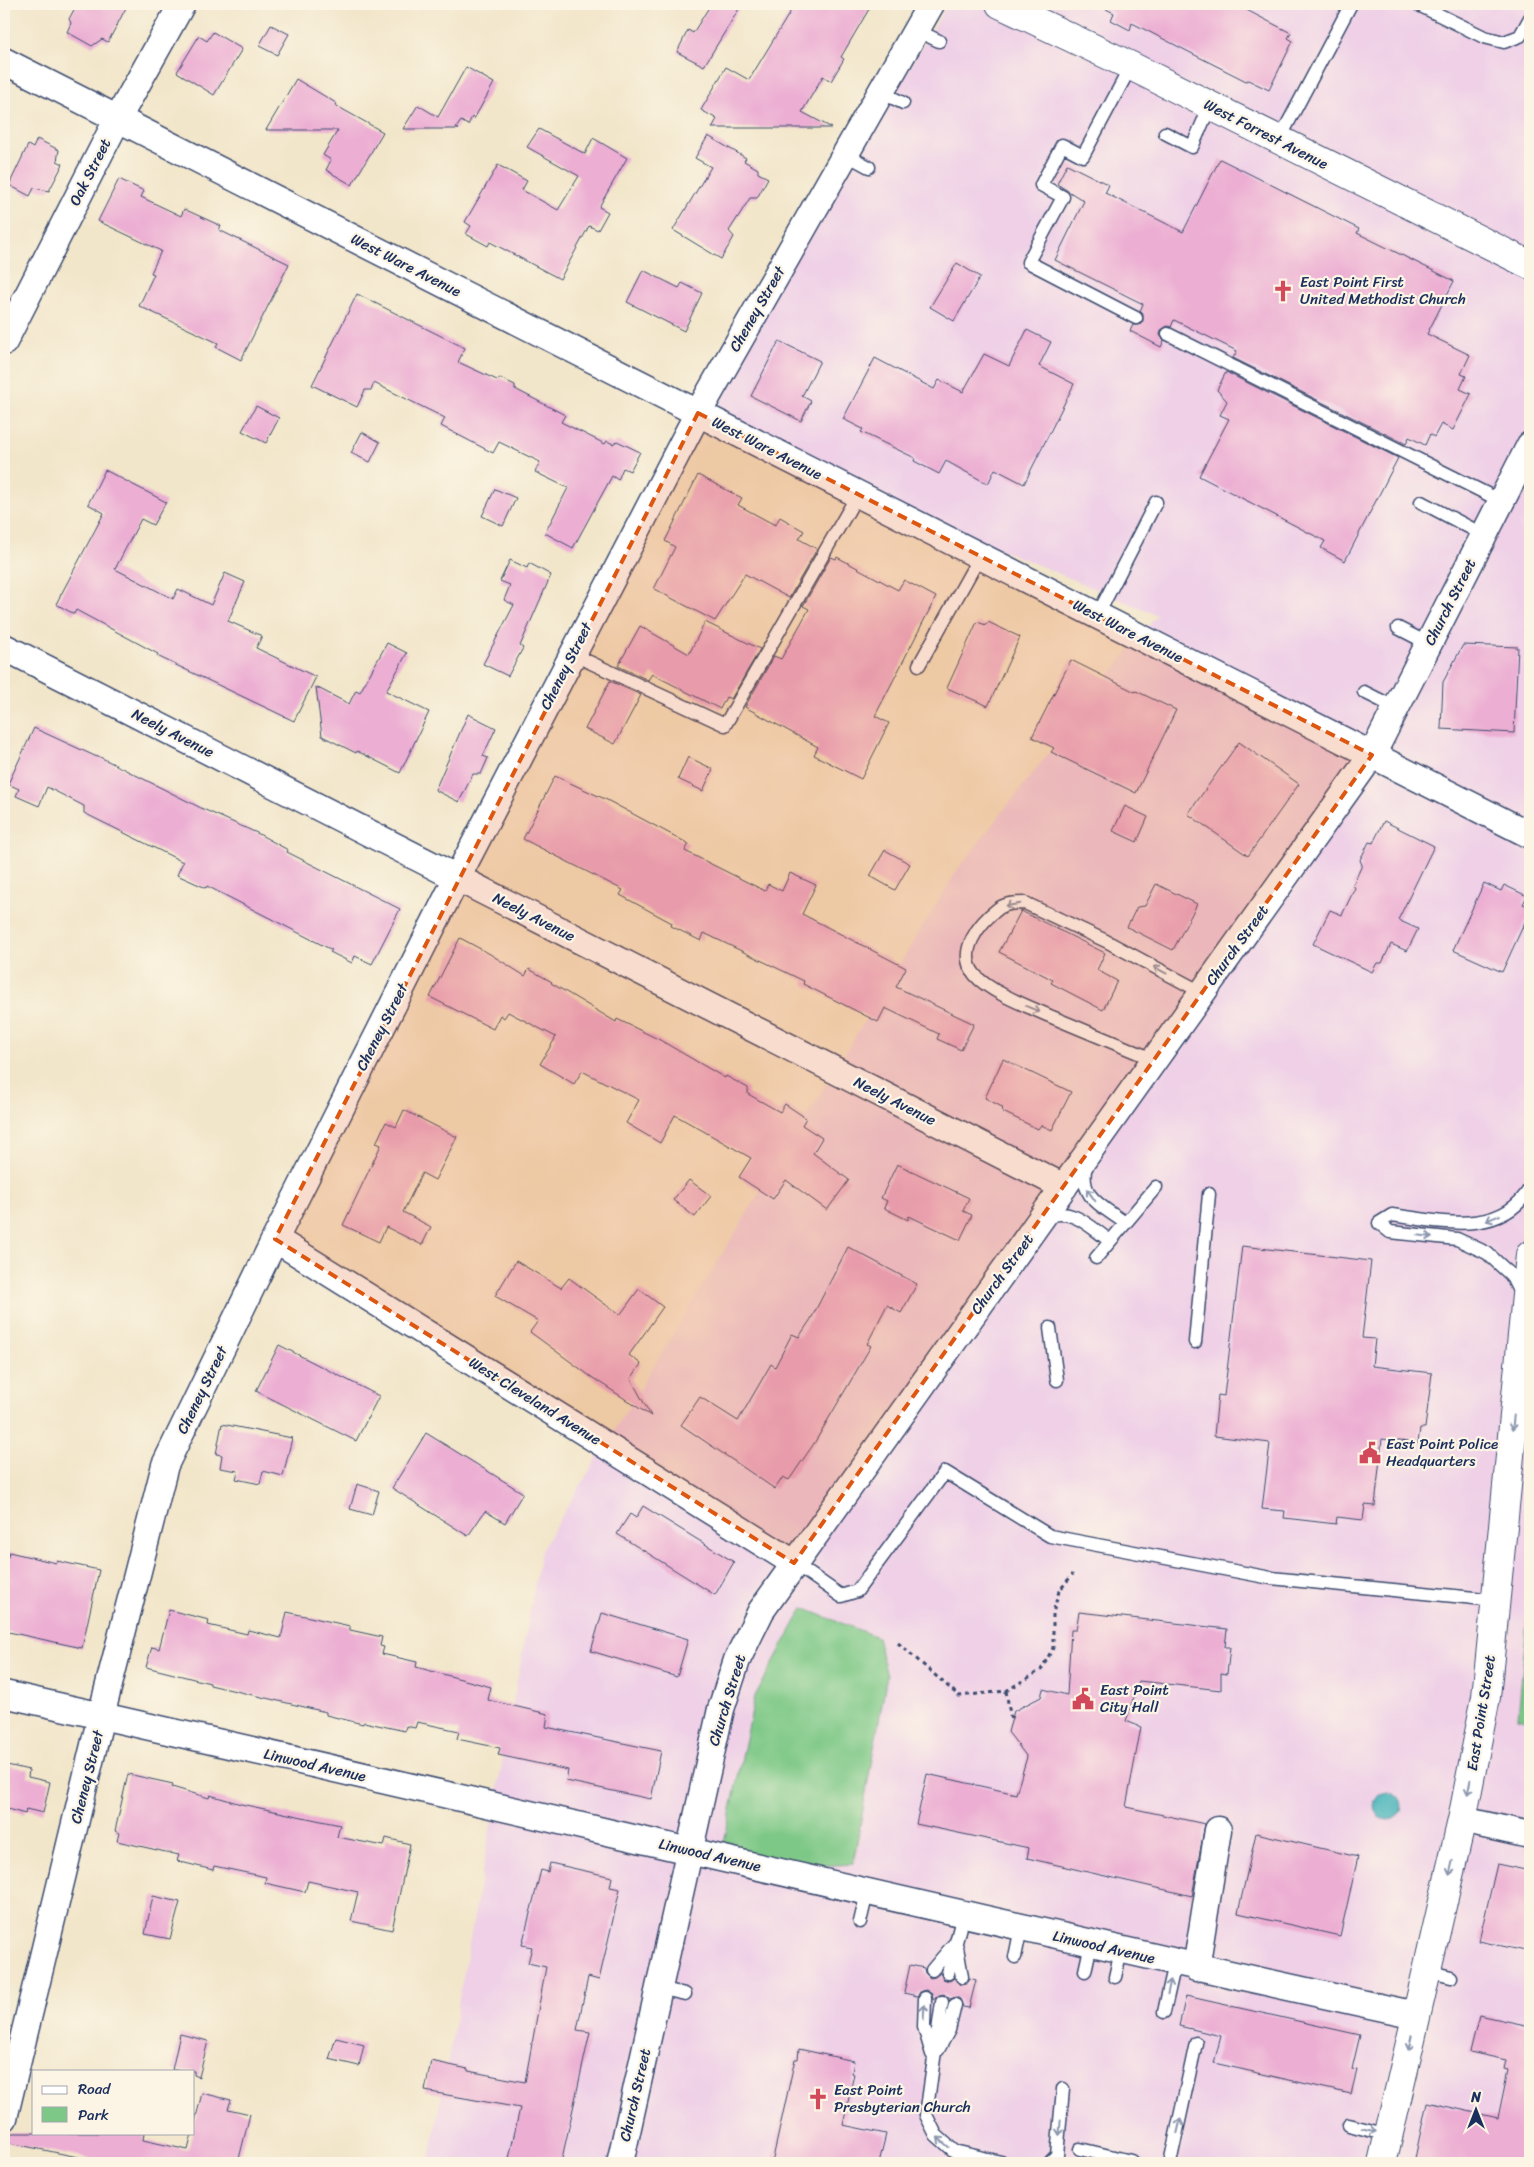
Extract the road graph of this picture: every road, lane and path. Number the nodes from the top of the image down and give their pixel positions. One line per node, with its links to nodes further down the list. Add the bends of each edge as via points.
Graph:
1 (182, 4): 10 (street, Oak Street)
2 (931, 4): 13 (street, Cheney Street, via 928,35 892,97)
3 (1000, 4): 8 (main road, West Forrest Avenue)
4 (1351, 4): 12 (lane)
5 (1417, 4): 6 (lane, via 1484,38 1504,42 1520,36)
6 (1530, 18)
7 (4, 60): 10 (street, West Ware Avenue)
8 (1131, 66): 9 (main road, West Forrest Avenue); 16 (lane, via 1083,156 1062,145 1058,152 1041,185 1063,197 1028,262)
9 (1210, 106): 11 (lane, via 1192,146); 12 (main road, West Forrest Avenue)
10 (118, 118): 18 (street, Oak Street); 19 (street, West Ware Avenue)
11 (1165, 133)
12 (1279, 140): 15 (main road, West Forrest Avenue)
13 (845, 154): 14 (lane); 19 (street, Cheney Street)
14 (869, 167)
15 (1530, 265)
16 (1136, 318)
17 (1168, 334): 22 (lane)
18 (4, 342)
19 (698, 413): 21 (street, West Ware Avenue); 31 (street, Cheney Street)
20 (1530, 446): 22 (street, Church Street)
21 (858, 494): 26 (street, West Ware Avenue); 31 (lane, via 725,725)
22 (1501, 501): 25 (street, Church Street)
23 (1156, 502): 27 (lane)
24 (1421, 502): 25 (lane)
25 (1484, 535): 29 (street, Church Street)
26 (980, 556): 27 (street, West Ware Avenue); 32 (lane)
27 (1097, 616): 35 (street, West Ware Avenue)
28 (1398, 628): 29 (lane)
29 (1429, 644): 34 (street, Church Street)
30 (4, 647): 37 (street, Neely Avenue)
31 (572, 654): 37 (street, Cheney Street)
32 (919, 665)
33 (1364, 692): 34 (lane)
34 (1396, 708): 35 (street, Church Street)
35 (1372, 755): 36 (street, West Ware Avenue); 38 (street, Church Street)
36 (1530, 835)
37 (457, 878): 41 (street, Neely Avenue); 47 (street, Cheney Street)
38 (1203, 993): 39 (street, Church Street); 39 (lane, one-way to 39, via 1106,941 1025,903 1000,908 973,934 968,964 976,977 1008,998)
39 (1155, 1060): 40 (street, Church Street)
40 (1088, 1152): 41 (street, Church Street); 46 (lane, one-way to 40, via 1091,1198 1084,1185)
41 (1064, 1187): 45 (street, Church Street)
42 (1156, 1187): 46 (lane)
43 (1530, 1188): 51 (lane, one-way to 51, via 1526,1196 1507,1212 1484,1222 1460,1224 1392,1215 1380,1223 1390,1232 1457,1240 1487,1253 1510,1275)
44 (1209, 1194): 53 (lane)
45 (1041, 1219): 48 (lane, via 1068,1213); 55 (street, Church Street)
46 (1126, 1223): 48 (lane)
47 (275, 1239): 55 (street, West Cleveland Avenue); 61 (street, Cheney Street, via 165,1465)
48 (1110, 1241): 50 (lane)
49 (1530, 1254): 51 (main road, East Point Street)
50 (1096, 1258)
51 (1525, 1304): 57 (main road, East Point Street, one-way to 57)
52 (1050, 1328): 54 (lane)
53 (1195, 1342)
54 (1057, 1380)
55 (794, 1563): 57 (lane, via 841,1596 857,1592 945,1472 1050,1536 1271,1578); 66 (street, Church Street, via 761,1611 737,1660 721,1709)
56 (1073, 1574): 59 (path, via 1059,1590 1053,1613 1054,1648 1041,1670)
57 (1495, 1600): 63 (main road, East Point Street, one-way to 63, via 1486,1697)
58 (898, 1643): 59 (path, via 959,1696)
59 (1006, 1691): 62 (path)
60 (4, 1694): 61 (street, Linwood Avenue)
61 (101, 1716): 66 (street, Linwood Avenue); 91 (street, Cheney Street)
62 (1011, 1720)
63 (1462, 1820): 65 (street); 87 (main road, East Point Street, one-way to 87, via 1439,1974)
64 (1218, 1830): 75 (street)
65 (1530, 1835)
66 (690, 1850): 67 (street, Linwood Avenue); 81 (street, Church Street)
67 (867, 1893): 68 (street, Linwood Avenue); 69 (lane)
68 (963, 1915): 70 (street, Linwood Avenue); 71 (lane)
69 (860, 1922)
70 (1021, 1928): 72 (street, Linwood Avenue); 74 (lane)
71 (956, 1942): 76 (lane); 78 (lane); 79 (lane)
72 (1092, 1944): 73 (street, Linwood Avenue); 77 (lane)
73 (1121, 1951): 75 (street, Linwood Avenue); 80 (lane)
74 (1015, 1957)
75 (1185, 1965): 86 (lane, one-way to 75); 87 (street, Linwood Avenue)
76 (932, 1970)
77 (1085, 1971)
78 (948, 1973)
79 (962, 1976)
80 (1115, 1977)
81 (659, 1988): 82 (lane); 96 (street, Church Street)
82 (685, 1994)
83 (925, 1998): 89 (lane, one-way to 83, via 924,2027)
84 (942, 2002): 89 (lane)
85 (955, 2005): 89 (lane, via 949,2030)
86 (1164, 2012)
87 (1416, 2015): 93 (main road, East Point Street, one-way to 93)
88 (1196, 2043): 99 (lane, one-way to 88)
89 (934, 2059): 97 (lane, one-way to 89, via 954,2151 936,2136 926,2115)
90 (1063, 2089): 98 (lane, one-way to 98, via 1057,2155)
91 (4, 2118)
92 (1349, 2125): 93 (lane, one-way to 93)
93 (1388, 2135): 100 (main road, East Point Street)
94 (1080, 2149): 95 (lane)
95 (1131, 2161)
96 (620, 2163)
97 (1005, 2163)
98 (1049, 2163)
99 (1170, 2163)
100 (1382, 2163)

